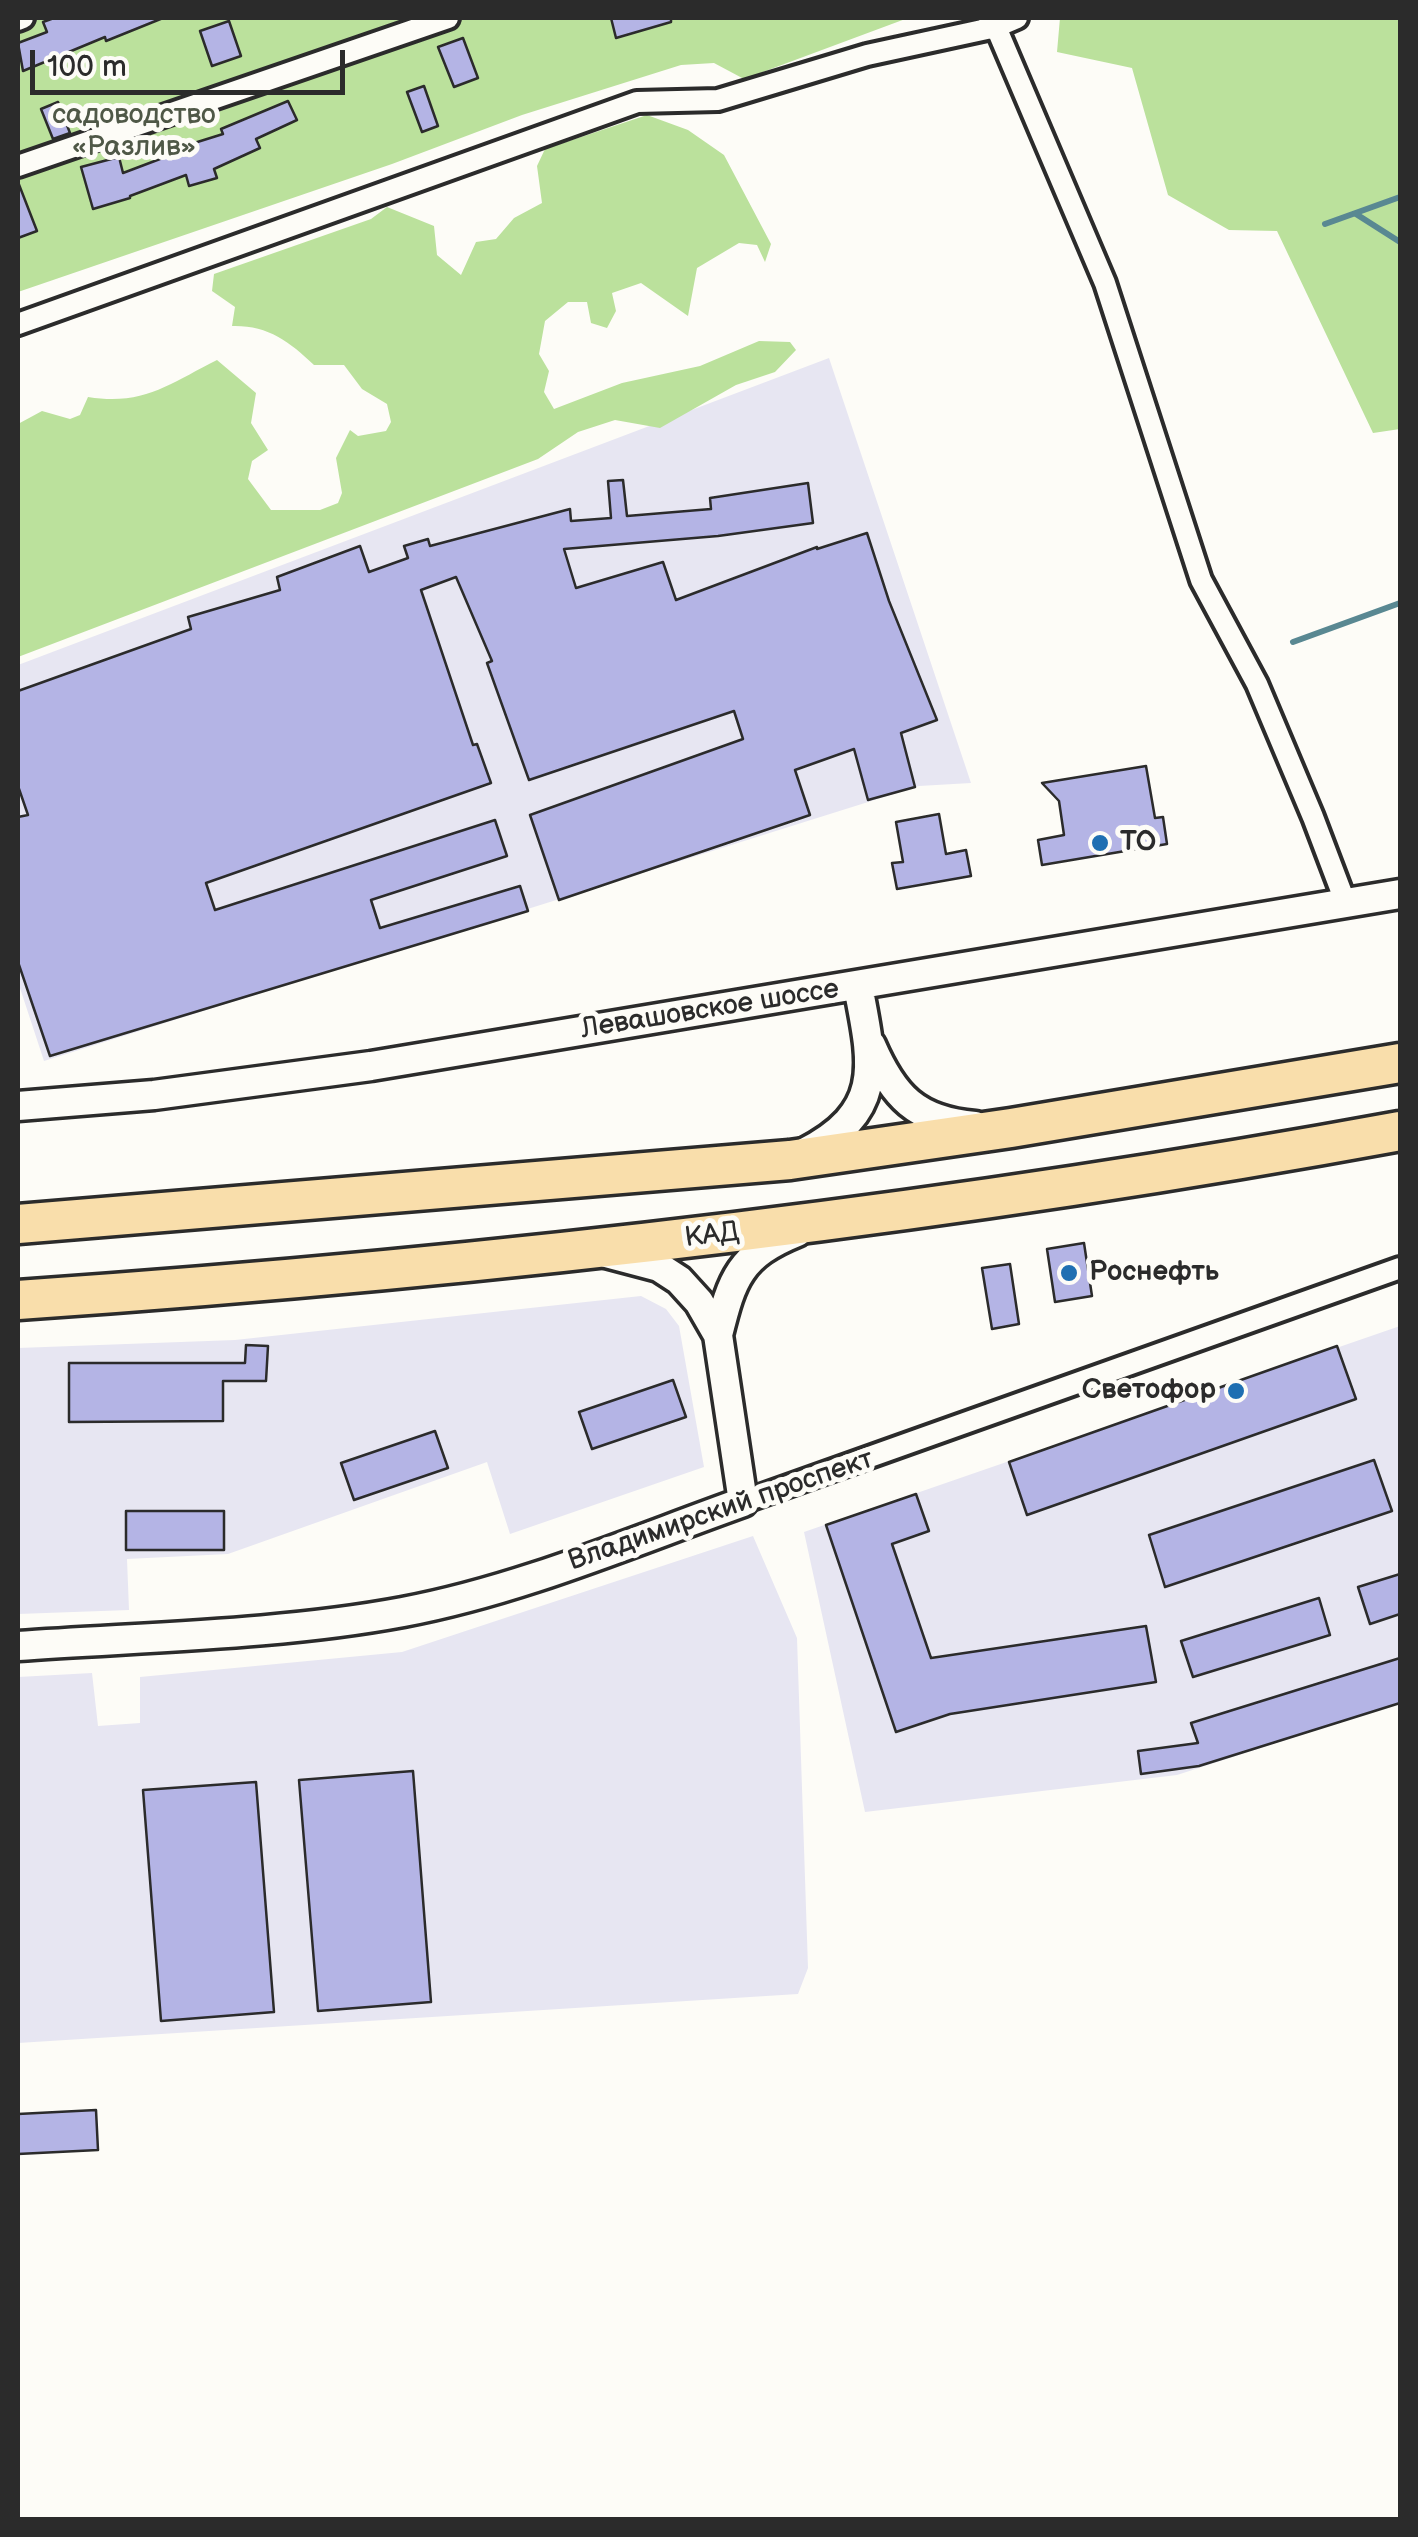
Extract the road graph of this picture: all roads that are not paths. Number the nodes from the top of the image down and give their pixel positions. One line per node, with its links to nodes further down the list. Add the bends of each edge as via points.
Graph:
1 (448, 18): 4 (street)
2 (1017, 18): 3 (street)
3 (992, 22): 5 (street, via 718,100 637,102); 7 (street, via 1104,283 1201,580 1257,684)
4 (18, 166)
5 (18, 324)
6 (1400, 894): 7 (main road, Левашовское шоссе)
7 (1346, 904): 8 (main road, Левашовское шоссе)
8 (858, 986): 9 (main road); 11 (main road, Левашовское шоссе, via 372,1066)
9 (868, 1039): 12 (main road, via 895,1091 929,1117); 14 (main road, via 868,1074 856,1116)
10 (1400, 1063): 12 (highway)
11 (18, 1106)
12 (1011, 1128): 14 (highway)
13 (1400, 1131): 16 (highway, КАД)
14 (790, 1160): 15 (highway)
15 (18, 1224)
16 (817, 1224): 17 (highway, КАД); 20 (main road, via 751,1257 733,1284)
17 (590, 1250): 19 (highway, КАД); 20 (main road, via 647,1263 679,1280)
18 (1400, 1268): 21 (street, Владимирский проспект)
19 (18, 1300)
20 (718, 1335): 21 (main road)
21 (743, 1502): 22 (main road, Владимирский проспект, via 494,1591 402,1612)
22 (18, 1646)

